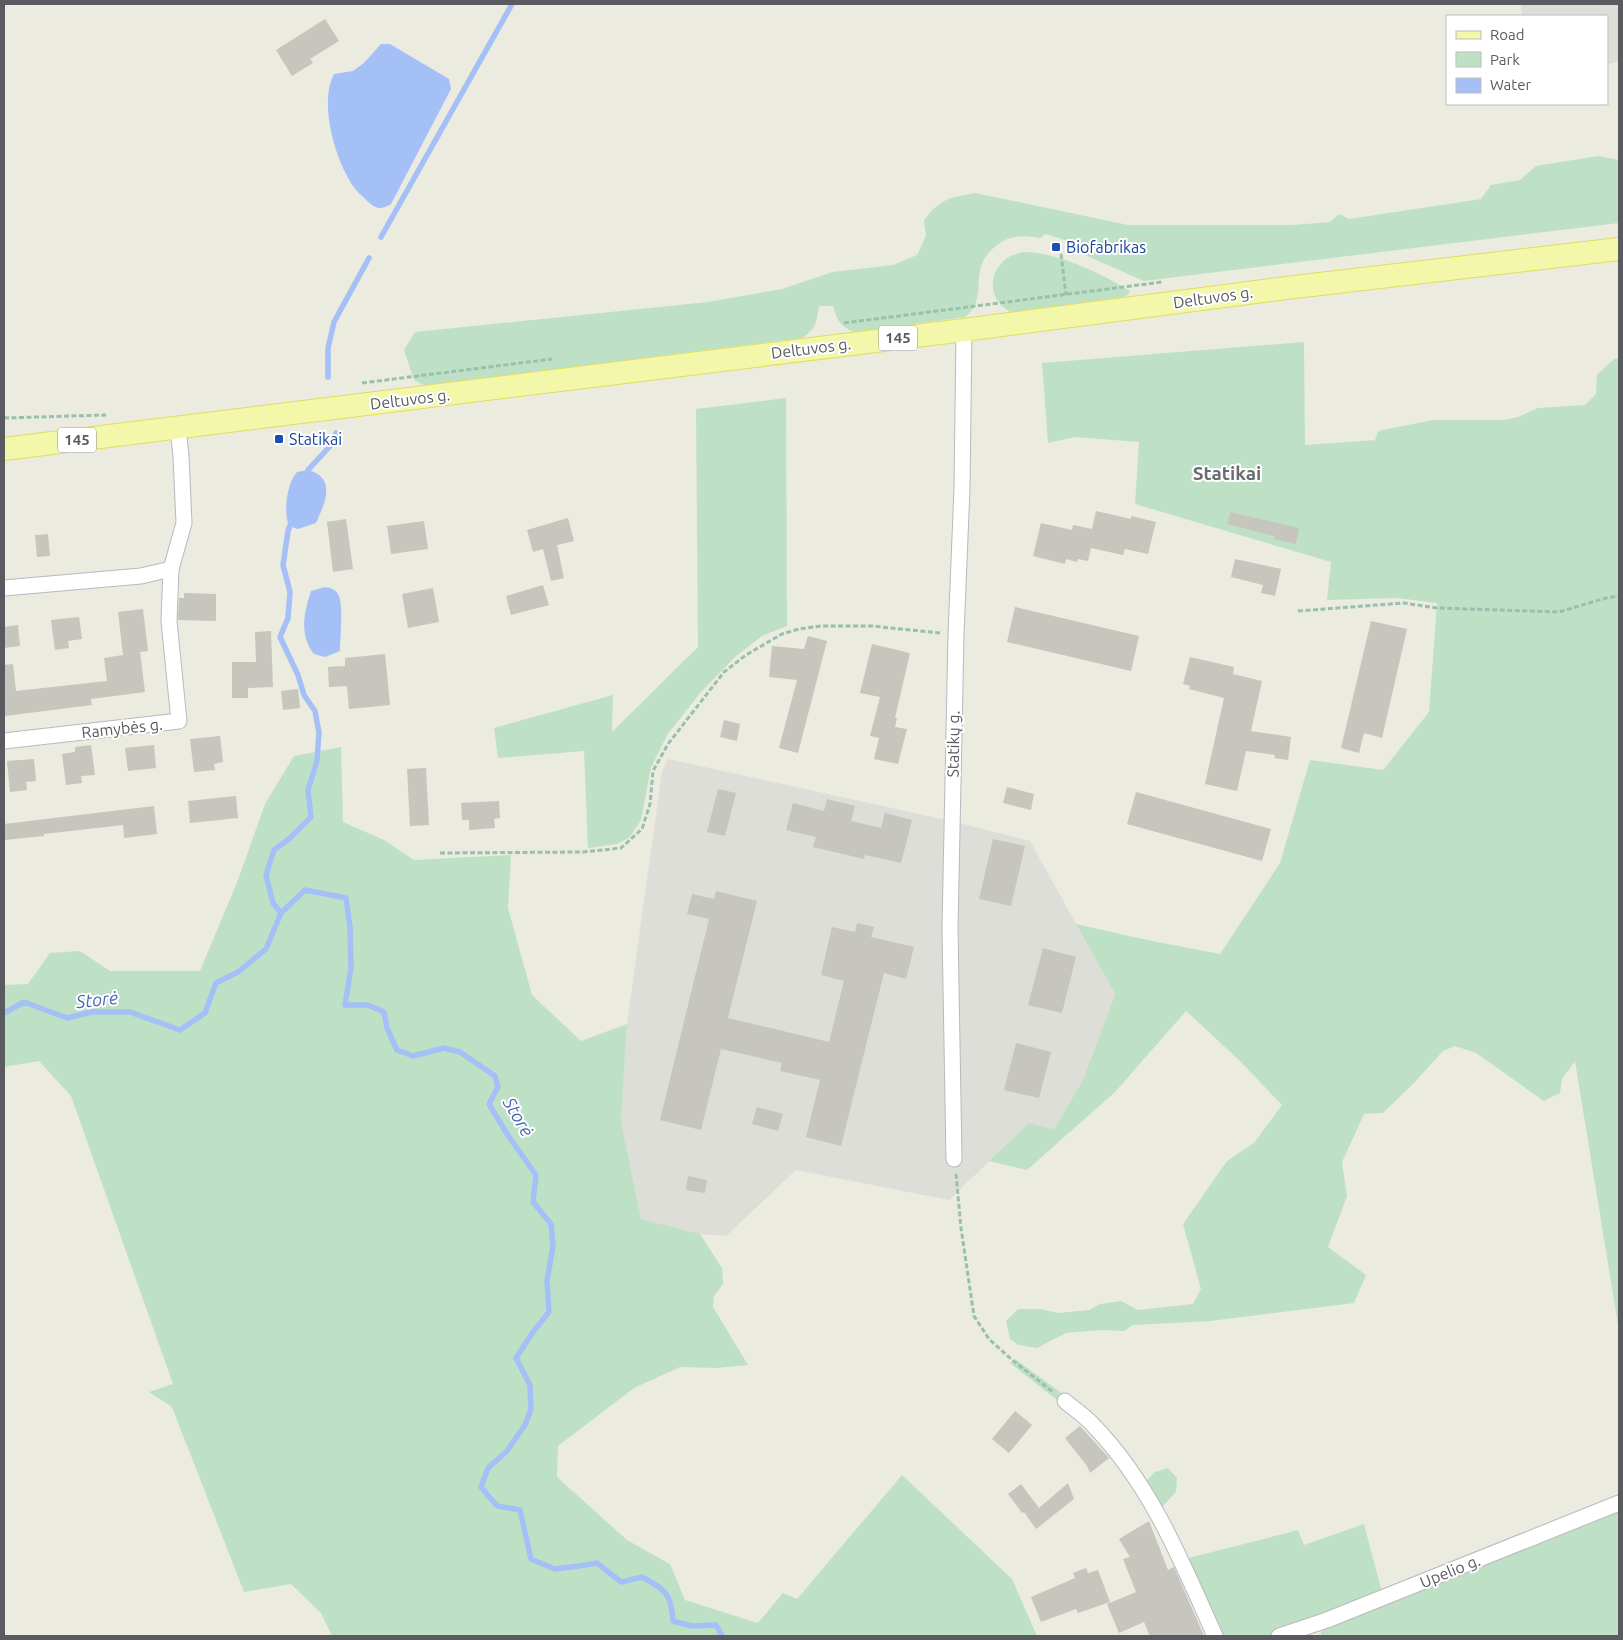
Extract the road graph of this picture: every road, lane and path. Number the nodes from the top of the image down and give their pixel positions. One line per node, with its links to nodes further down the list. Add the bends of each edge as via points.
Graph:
1 (1619, 249): 4 (main road, Deltuvos g. / 145, via 1286,288)
2 (1061, 254): 4 (path)
3 (1163, 282): 4 (path)
4 (1067, 305): 5 (path); 6 (main road, Deltuvos g. / 145)
5 (836, 324)
6 (964, 330): 11 (main road, Deltuvos g. / 145); 17 (street, Statikų g.)
7 (556, 358): 8 (path)
8 (361, 383)
9 (107, 415): 10 (path)
10 (4, 418)
11 (178, 428): 12 (main road, Deltuvos g. / 145); 13 (street, Ramybės g., via 184,523)
12 (4, 449)
13 (171, 569): 14 (street, via 141,576); 18 (street, Ramybės g., via 168,621 179,721)
14 (4, 588)
15 (1619, 596): 16 (path, via 1559,612 1437,608 1404,602)
16 (1298, 611)
17 (956, 635): 19 (path, via 872,626 821,626 782,634 724,672 668,744 653,771 650,804 642,829 621,848 582,852); 20 (street, Statikų g., via 950,928)
18 (4, 741)
19 (440, 853)
20 (954, 1159): 21 (path, via 974,1316 989,1339)
21 (1065, 1401): 23 (street, via 1093,1425 1146,1494)
22 (1619, 1503): 24 (street, Upelio g., via 1327,1620)
23 (1215, 1636)
24 (1279, 1636)

